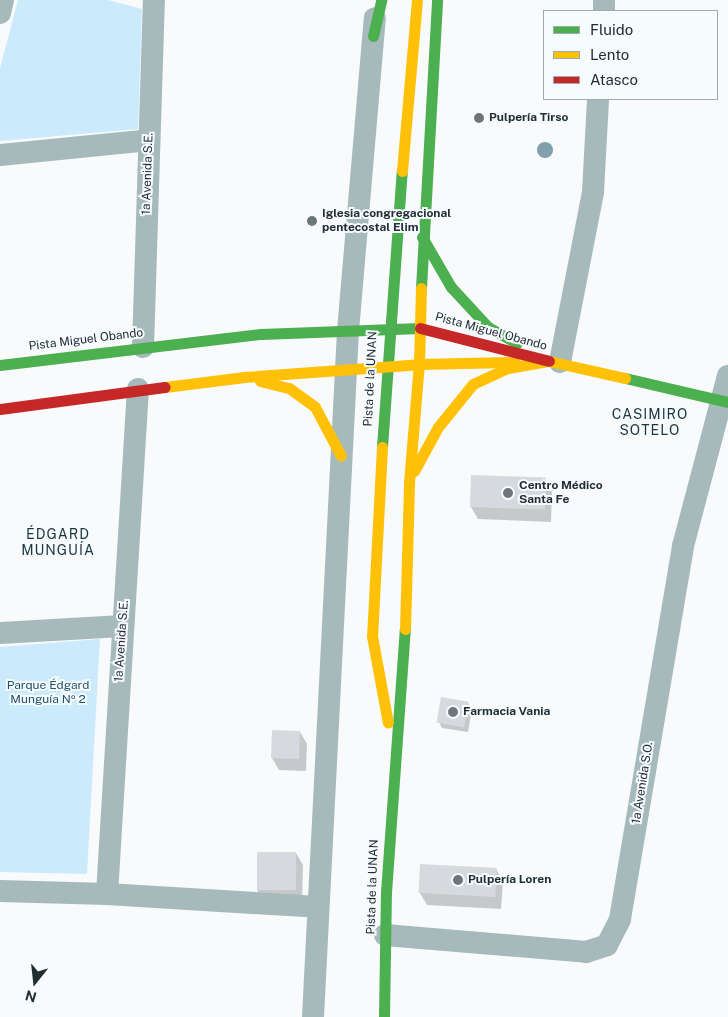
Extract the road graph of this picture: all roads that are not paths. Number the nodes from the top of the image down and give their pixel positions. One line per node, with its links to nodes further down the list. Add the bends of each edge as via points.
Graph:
1 (3, 0): 7 (street)
2 (154, 0): 10 (street, 1a Avenida S.E.)
3 (376, 0): 8 (street)
4 (382, 0): 8 (main road)
5 (417, 0): 13 (main road, Pista de la UNAN)
6 (436, 0): 12 (main road, Pista de la UNAN)
7 (0, 13)
8 (374, 36): 15 (street)
9 (598, 100): 17 (street, via 593,192)
10 (149, 140): 11 (street); 16 (street, 1a Avenida S.E.)
11 (0, 155)
12 (422, 237): 14 (main road, Pista de la UNAN); 17 (main road, via 451,287 488,327)
13 (388, 328): 14 (main road, Pista Miguel Obando); 15 (main road, Pista Miguel Obando); 20 (main road, Pista de la UNAN)
14 (420, 328): 17 (main road, Pista Miguel Obando); 18 (main road, Pista de la UNAN)
15 (348, 331): 16 (main road, Pista Miguel Obando, via 261,334); 21 (street)
16 (143, 347): 19 (main road, Pista Miguel Obando)
17 (555, 362): 18 (main road, Pista Miguel Obando); 25 (main road); 28 (main road, via 508,368 473,384 438,427)
18 (419, 364): 20 (main road, Pista Miguel Obando); 28 (main road, Pista de la UNAN)
19 (0, 365)
20 (386, 366): 21 (main road, Pista Miguel Obando); 31 (main road, Pista de la UNAN, via 372,636)
21 (347, 369): 23 (main road, Pista Miguel Obando); 27 (street)
22 (728, 376): 25 (street, 1a Avenida S.O.)
23 (244, 377): 24 (main road, Pista Miguel Obando); 27 (main road, via 289,388 315,406)
24 (138, 389): 26 (main road, Pista Miguel Obando); 29 (street, 1a Avenida S.E.)
25 (725, 402): 35 (street, 1a Avenida S.O., via 683,546 620,919 607,945 586,952)
26 (0, 408)
27 (341, 456): 34 (street)
28 (409, 482): 31 (main road, Pista de la UNAN, via 405,637)
29 (123, 626): 30 (street); 33 (street, 1a Avenida S.E.)
30 (0, 633)
31 (394, 758): 35 (main road, Pista de la UNAN)
32 (0, 891): 33 (street)
33 (107, 894): 34 (street)
34 (318, 907): 36 (street)
35 (385, 935): 37 (main road, Pista de la UNAN)
36 (313, 1017)
37 (384, 1017)

